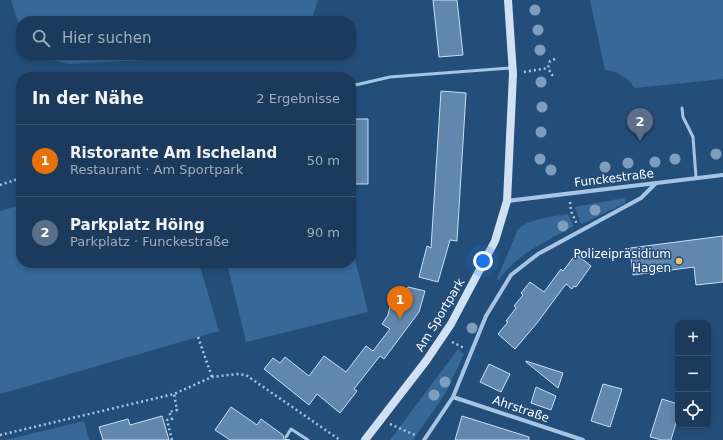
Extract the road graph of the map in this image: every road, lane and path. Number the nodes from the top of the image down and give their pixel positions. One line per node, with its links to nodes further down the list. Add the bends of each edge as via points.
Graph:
1 (508, 0): 4 (main road, Am Sportpark)
2 (555, 59): 3 (path, via 550,61)
3 (548, 68): 4 (path); 5 (path, via 552,75)
4 (513, 71): 6 (lane, via 390,77); 14 (main road, Am Sportpark)
5 (555, 75)
6 (356, 85)
7 (682, 108): 9 (lane, via 683,117 693,137)
8 (723, 175): 9 (street, Funckestraße)
9 (696, 177): 11 (street, Funckestraße)
10 (16, 180): 12 (path)
11 (656, 183): 13 (street, Funckestraße); 18 (street, via 640,198 538,254 511,275 486,316)
12 (0, 185)
13 (569, 194): 14 (street, Funckestraße); 15 (path)
14 (507, 201): 17 (main road, Am Sportpark, via 495,241)
15 (575, 220)
16 (198, 337): 19 (path)
17 (442, 338): 18 (path); 22 (main road, Am Sportpark)
18 (472, 351): 21 (street)
19 (212, 377): 20 (path); 27 (path, via 246,375)
20 (174, 394): 23 (path); 25 (path, via 177,410 169,412 172,419 167,420)
21 (453, 397): 29 (street); 30 (street, Ahrstraße)
22 (381, 419): 28 (main road, Am Sportpark); 29 (path)
23 (0, 435)
24 (286, 437): 26 (lane, via 291,430)
25 (172, 440)
26 (307, 440)
27 (340, 440)
28 (365, 440)
29 (424, 440)
30 (583, 440)

